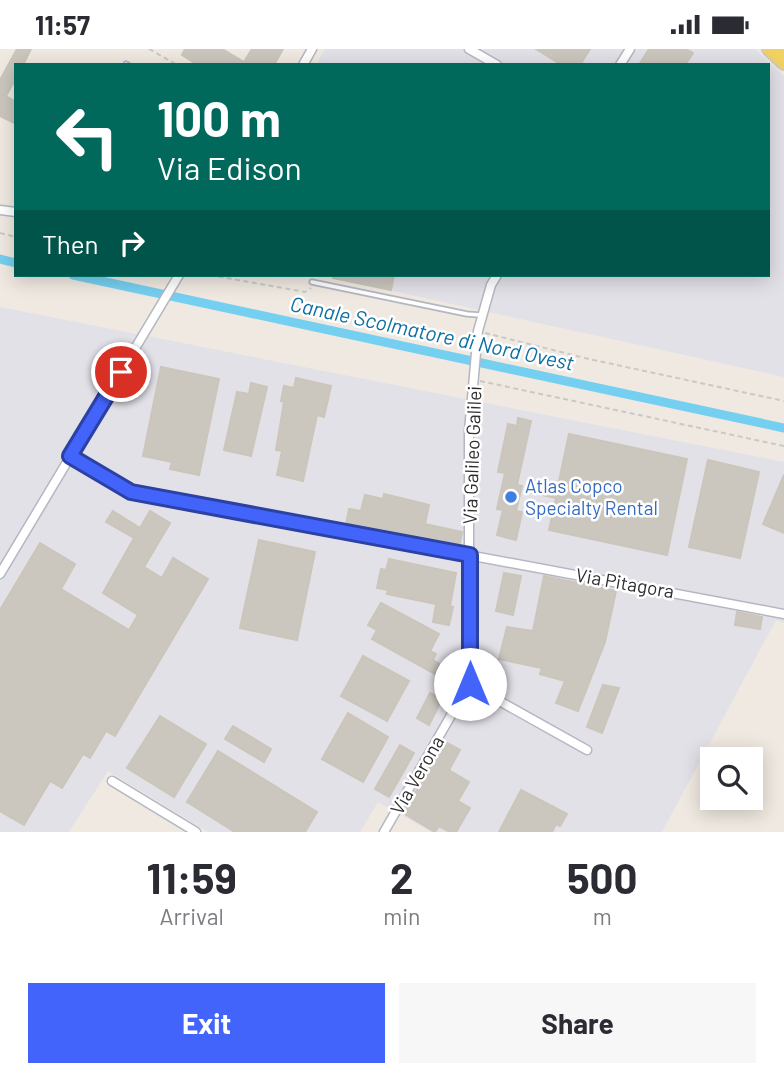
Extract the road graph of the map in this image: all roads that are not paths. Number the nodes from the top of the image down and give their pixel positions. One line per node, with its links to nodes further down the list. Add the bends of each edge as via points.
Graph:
1 (469, 49): 3 (street)
2 (769, 49): 4 (main road)
3 (494, 63)
4 (784, 63)
5 (178, 277): 9 (street)
6 (496, 277): 8 (street, Via Galileo Galilei)
7 (312, 282): 8 (lane)
8 (482, 315): 10 (street, Via Galileo Galilei, via 469,431)
9 (70, 456): 10 (street, Via Pitagora, via 131,492); 11 (street)
10 (470, 555): 12 (street, Via Pitagora); 13 (street)
11 (0, 574)
12 (782, 613)
13 (470, 684): 14 (street); 17 (street, Via Verona)
14 (587, 750)
15 (112, 781): 16 (street)
16 (196, 832)
17 (384, 832)

